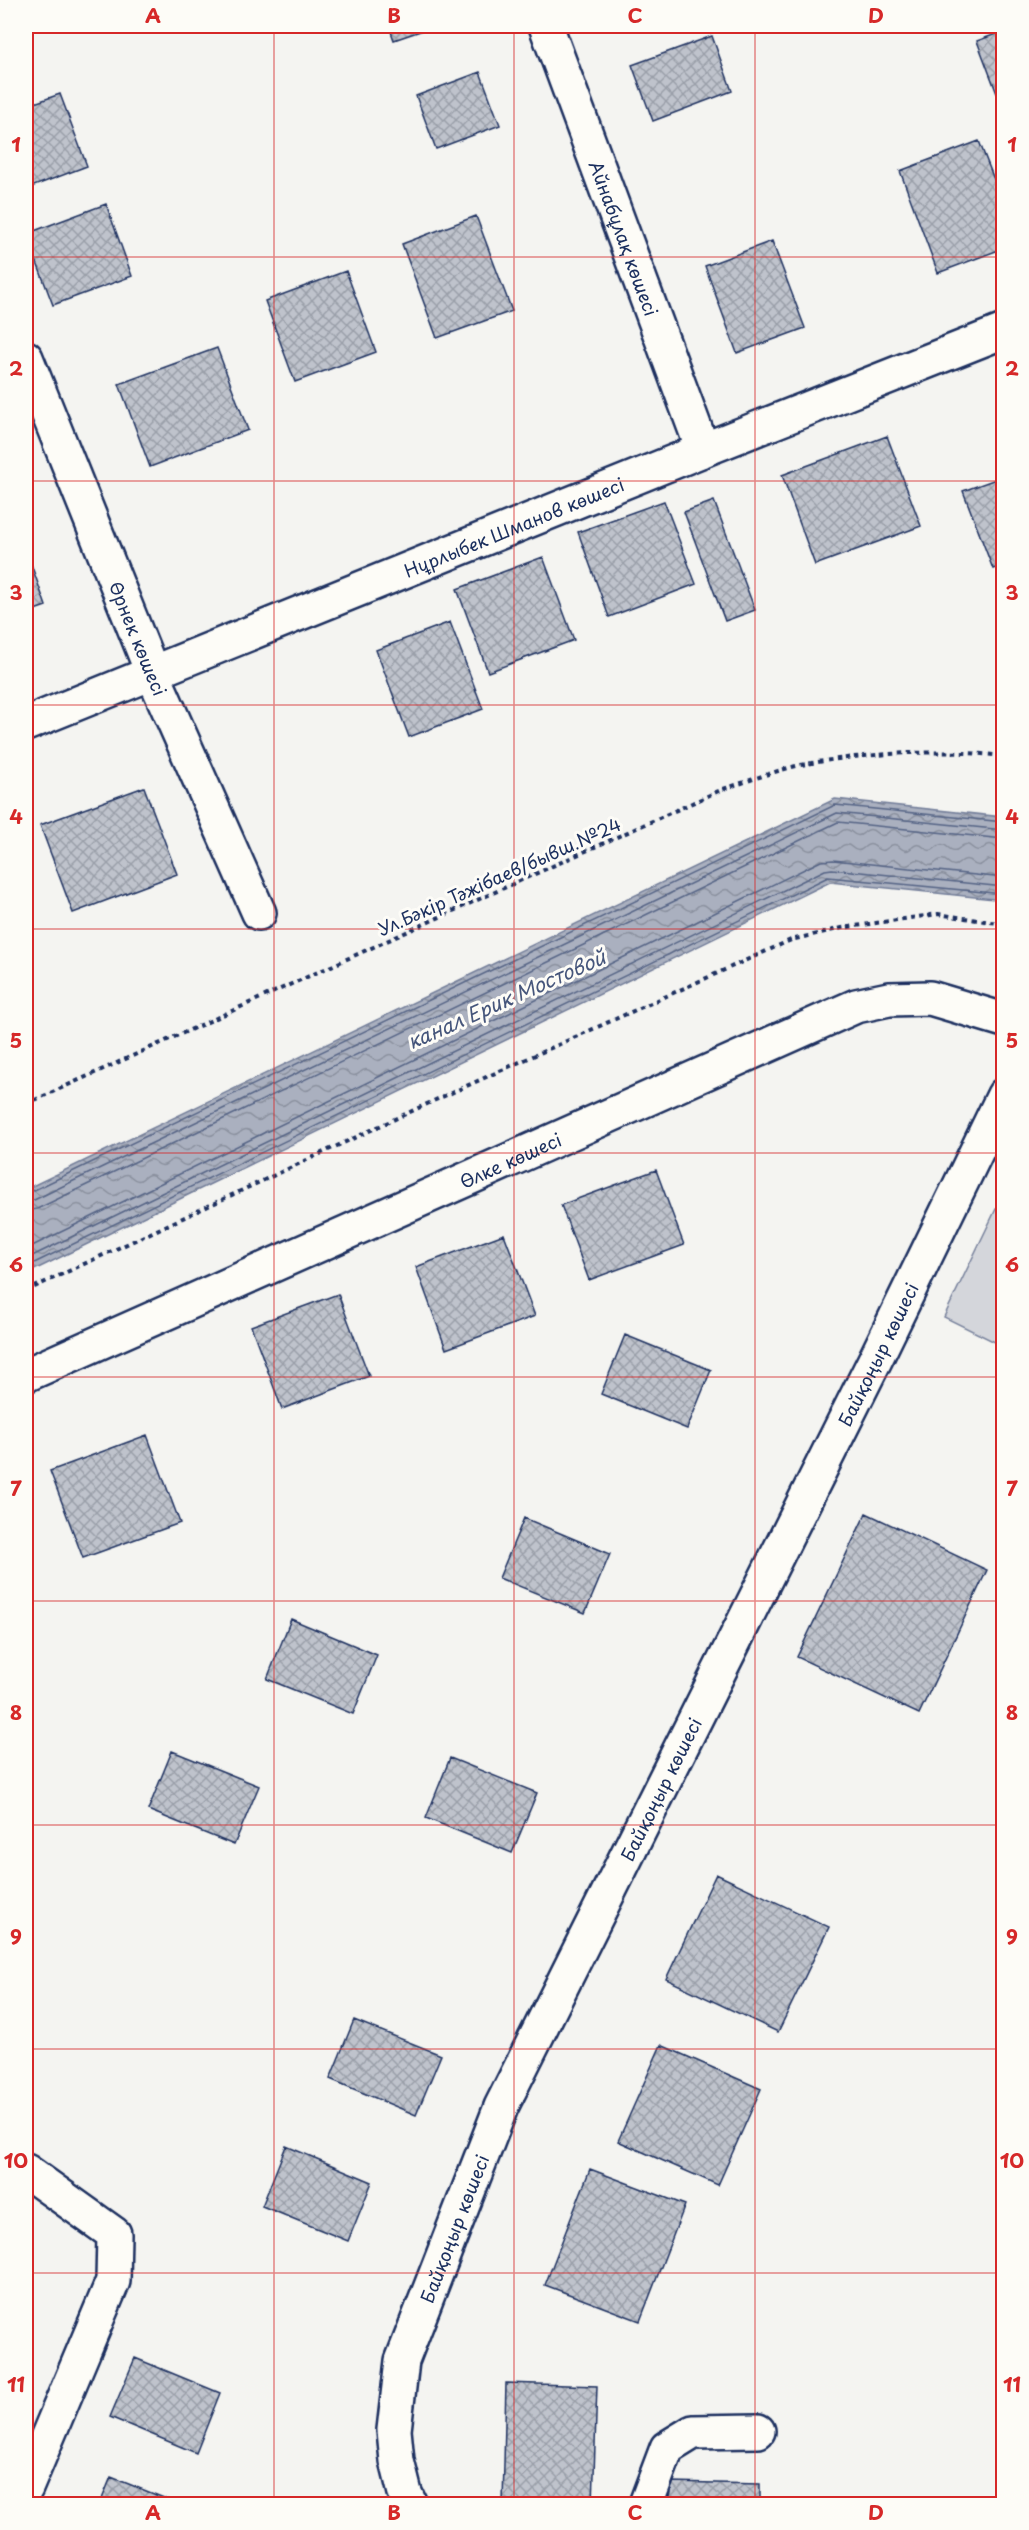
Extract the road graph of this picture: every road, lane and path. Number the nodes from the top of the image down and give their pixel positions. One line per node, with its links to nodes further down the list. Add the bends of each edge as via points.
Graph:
1 (546, 26): 4 (street, Айнабұлақ көшесі)
2 (1004, 331): 4 (street, Нұрлыбек Шманов көшесі)
3 (26, 358): 5 (street, Өрнек көшесі)
4 (703, 450): 5 (street, Нұрлыбек Шманов көшесі)
5 (152, 672): 6 (street, Нұрлыбек Шманов көшесі); 8 (street, Өрнек көшесі)
6 (26, 724)
7 (1004, 756): 12 (path, Ул.Бәкір Тәжібаев/бывш.№24, via 971,752 887,755 806,764 723,789)
8 (259, 913)
9 (1004, 924): 13 (path, via 938,914 791,940)
10 (1004, 1020): 14 (street, Өлке көшесі, via 930,998 889,999 856,1006)
11 (1004, 1095): 18 (street, Байқоңыр көшесi, via 501,2107 402,2361 394,2430 397,2461)
12 (26, 1104)
13 (26, 1291)
14 (26, 1375)
15 (26, 2171): 17 (street, via 114,2234 113,2281)
16 (758, 2431): 19 (street, via 693,2432 667,2448)
17 (26, 2488)
18 (411, 2505)
19 (646, 2505)

